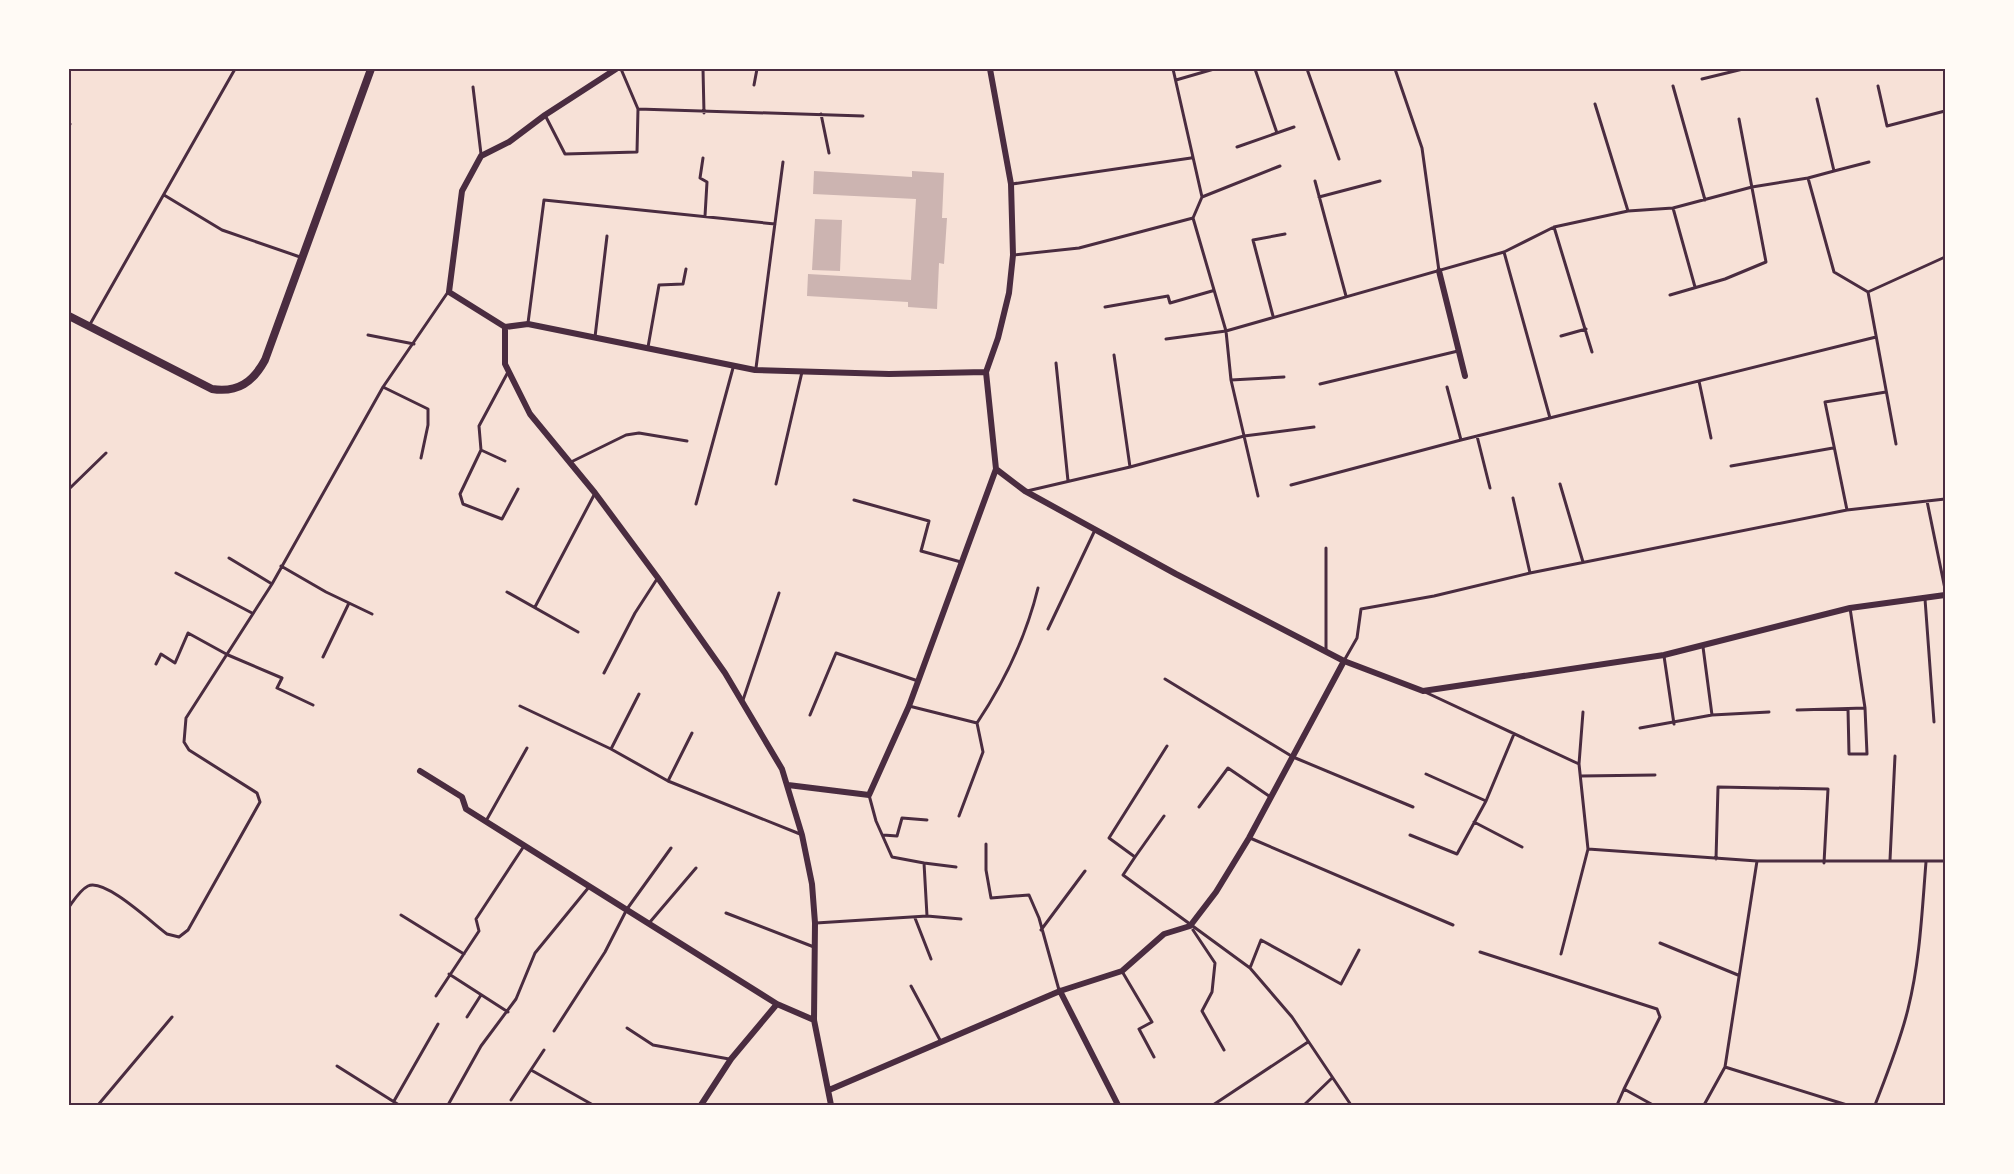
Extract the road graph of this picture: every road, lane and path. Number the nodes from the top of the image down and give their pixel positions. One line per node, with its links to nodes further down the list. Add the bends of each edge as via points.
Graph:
1 (235, 69): 46 (lane)
2 (371, 69): 61 (street)
3 (616, 69): 26 (street)
4 (621, 69): 22 (lane)
5 (703, 69): 24 (lane)
6 (757, 69): 16 (lane)
7 (990, 69): 44 (street)
8 (1173, 69): 15 (lane)
9 (1214, 69): 15 (lane)
10 (1255, 69): 30 (lane)
11 (1307, 69): 36 (lane)
12 (1395, 69): 63 (lane, via 1422,148)
13 (1743, 69): 14 (lane)
14 (1702, 79)
15 (1176, 80): 35 (lane)
16 (754, 85)
17 (1673, 86): 49 (lane)
18 (1878, 86): 23 (lane, via 1887,126)
19 (473, 87): 33 (lane)
20 (1817, 99): 40 (lane)
21 (1595, 104): 51 (lane)
22 (638, 109): 24 (lane); 26 (lane, via 637,152 565,154)
23 (1945, 111)
24 (704, 113): 25 (lane)
25 (821, 114): 27 (lane); 32 (lane)
26 (545, 115): 33 (street, via 509,142)
27 (863, 116)
28 (1739, 119): 45 (lane)
29 (1294, 127): 30 (lane)
30 (1277, 133): 31 (lane)
31 (1236, 147)
32 (829, 153)
33 (481, 156): 66 (street, via 462,191)
34 (704, 158): 52 (lane, via 700,178 707,182)
35 (1191, 158): 44 (lane); 47 (lane)
36 (1339, 159)
37 (783, 162): 54 (lane)
38 (1869, 162): 40 (lane)
39 (1280, 166): 47 (lane)
40 (1834, 171): 41 (lane)
41 (1808, 178): 45 (lane); 67 (lane, via 1834,272)
42 (1315, 181): 48 (lane)
43 (1380, 181): 48 (lane)
44 (1011, 184): 59 (street)
45 (1752, 187): 49 (lane); 64 (lane, via 1766,262)
46 (164, 195): 61 (lane, via 222,230); 74 (lane)
47 (1202, 197): 53 (lane)
48 (1319, 197): 69 (lane)
49 (1705, 200): 50 (lane)
50 (1673, 208): 51 (lane); 64 (lane)
51 (1628, 211): 55 (lane)
52 (705, 216): 54 (lane); 73 (lane, via 544,200)
53 (1193, 218): 59 (lane, via 1079,248); 65 (lane)
54 (775, 224): 91 (lane)
55 (1554, 227): 58 (lane); 76 (lane)
56 (1285, 234): 72 (lane, via 1253,240)
57 (607, 236): 80 (lane)
58 (1504, 252): 63 (lane); 102 (lane)
59 (1013, 255): 93 (street, via 1006,304)
60 (1945, 256): 67 (lane)
61 (302, 258): 74 (street, via 265,360 250,382 234,390 212,389)
62 (686, 269): 84 (lane, via 683,284 659,285)
63 (1439, 271): 69 (lane); 85 (street)
64 (1695, 287): 68 (lane)
65 (1212, 291): 70 (lane, via 1170,303 1168,296); 77 (lane)
66 (449, 292): 75 (street); 83 (lane)
67 (1868, 292): 81 (lane)
68 (1670, 295)
69 (1346, 296): 72 (lane)
70 (1105, 307)
71 (69, 316): 74 (street)
72 (1273, 316): 77 (lane)
73 (528, 324): 75 (street); 80 (street)
74 (89, 327)
75 (505, 327): 90 (street, via 505,364)
76 (1586, 329): 79 (lane); 86 (lane)
77 (1226, 331): 82 (lane); 96 (lane)
78 (368, 335): 83 (lane)
79 (1561, 336)
80 (595, 337): 84 (street)
81 (1876, 337): 97 (lane); 101 (lane)
82 (1166, 339)
83 (414, 344): 99 (lane)
84 (648, 349): 89 (street)
85 (1459, 351): 95 (street); 98 (lane)
86 (1592, 352)
87 (1114, 354): 117 (lane)
88 (1056, 363): 119 (lane)
89 (734, 368): 91 (street); 133 (lane)
90 (509, 370): 111 (lane, via 479,426); 115 (street, via 530,414)
91 (755, 370): 92 (street)
92 (802, 370): 93 (street, via 889,374); 120 (lane)
93 (986, 372): 118 (street)
94 (1284, 376): 96 (lane)
95 (1465, 376)
96 (1231, 381): 104 (lane)
97 (1699, 381): 102 (lane); 106 (lane)
98 (1320, 384)
99 (383, 387): 113 (lane, via 428,409); 140 (lane)
100 (1447, 387): 107 (lane)
101 (1886, 392): 109 (lane); 110 (lane, via 1825,402)
102 (1551, 418): 105 (lane)
103 (1314, 427): 104 (lane)
104 (1244, 436): 117 (lane); 128 (lane)
105 (1477, 436): 107 (lane); 123 (lane)
106 (1711, 438)
107 (1461, 440): 122 (lane)
108 (687, 441): 115 (lane, via 639,433 626,435)
109 (1896, 444)
110 (1833, 448): 116 (lane); 134 (lane)
111 (481, 450): 114 (lane); 125 (lane, via 460,494 463,504 502,519)
112 (106, 453): 124 (lane)
113 (421, 458)
114 (504, 461)
115 (571, 462): 127 (street)
116 (1731, 466)
117 (1130, 467): 119 (lane)
118 (996, 468): 126 (street); 139 (street)
119 (1068, 481): 126 (lane)
120 (776, 484)
121 (1560, 484): 138 (lane)
122 (1291, 485)
123 (1490, 488)
124 (69, 489)
125 (518, 489)
126 (1025, 491): 135 (street)
127 (595, 493): 143 (street); 152 (lane)
128 (1258, 496)
129 (1513, 498): 142 (lane)
130 (1945, 499): 132 (lane)
131 (854, 500): 139 (lane, via 929,521 921,551)
132 (1927, 501): 134 (lane); 146 (lane)
133 (696, 504)
134 (1847, 510): 138 (lane)
135 (1095, 530): 156 (lane); 159 (street)
136 (1326, 548): 159 (lane)
137 (229, 558): 144 (lane)
138 (1583, 562): 142 (lane)
139 (963, 563): 167 (street)
140 (281, 566): 144 (lane); 151 (lane)
141 (176, 573): 154 (lane)
142 (1530, 573): 163 (lane, via 1361,609 1357,638)
143 (658, 578): 165 (lane, via 634,613); 170 (street)
144 (272, 584): 154 (lane)
145 (1038, 588): 182 (lane, via 1026,632 998,693)
146 (1945, 589)
147 (507, 592): 152 (lane)
148 (779, 593): 170 (lane)
149 (1945, 595): 150 (street)
150 (1925, 597): 153 (street); 181 (lane)
151 (349, 603): 155 (lane); 162 (lane)
152 (535, 607): 157 (lane)
153 (1850, 608): 158 (street); 174 (lane)
154 (252, 613): 160 (lane)
155 (372, 614)
156 (1048, 629)
157 (578, 632)
158 (1703, 647): 161 (street); 180 (lane)
159 (1326, 652): 163 (street)
160 (228, 655): 164 (lane, via 188,633 175,663 161,654); 171 (lane, via 282,678 277,688); 230 (lane, via 186,718 184,742 189,750 257,794 260,802 188,930 179,937 167,934 104,886 90,885)
161 (1664, 655): 168 (street); 183 (lane)
162 (323, 657)
163 (1344, 661): 168 (street); 191 (street)
164 (156, 664)
165 (604, 673)
166 (1165, 679): 191 (lane)
167 (918, 681): 173 (street); 179 (lane, via 836,653)
168 (1423, 691): 186 (lane)
169 (639, 694): 189 (lane)
170 (742, 702): 198 (street, via 777,758)
171 (313, 705)
172 (520, 706): 189 (lane)
173 (909, 706): 182 (lane); 199 (street)
174 (1865, 708): 175 (lane); 175 (lane, via 1867,754 1849,754)
175 (1848, 709): 176 (lane)
176 (1797, 710)
177 (1583, 712): 192 (lane)
178 (1769, 712): 180 (lane)
179 (810, 715)
180 (1712, 715): 183 (lane)
181 (1934, 722)
182 (977, 723): 204 (lane, via 984,752)
183 (1674, 724): 184 (lane)
184 (1640, 729)
185 (692, 733): 197 (lane)
186 (1514, 734): 192 (lane); 201 (lane)
187 (1167, 746): 218 (lane, via 1108,838)
188 (527, 748): 207 (lane)
189 (611, 749): 197 (lane)
190 (1895, 756): 220 (lane)
191 (1293, 758): 200 (street); 203 (lane)
192 (1579, 764): 196 (lane)
193 (420, 771): 207 (street, via 462,797 466,809)
194 (1426, 774): 201 (lane)
195 (1655, 775): 196 (lane)
196 (1581, 776): 217 (lane)
197 (668, 781): 210 (lane)
198 (788, 785): 199 (street); 210 (street)
199 (869, 795): 209 (lane)
200 (1269, 796): 202 (lane, via 1228,768); 212 (street)
201 (1486, 801): 208 (lane)
202 (1199, 807)
203 (1413, 807)
204 (959, 816)
205 (1164, 816): 218 (lane)
206 (927, 820): 209 (lane, via 902,818 897,836)
207 (486, 821): 214 (street)
208 (1474, 822): 211 (lane, via 1456,854); 215 (lane)
209 (883, 834): 224 (lane, via 892,857)
210 (802, 835): 238 (street)
211 (1410, 835)
212 (1249, 838): 239 (lane); 240 (street)
213 (986, 844): 241 (lane, via 991,898 1029,895)
214 (525, 845): 229 (street); 246 (lane, via 476,919 479,931)
215 (1522, 847)
216 (671, 848): 231 (lane)
217 (1588, 849): 219 (lane); 247 (lane)
218 (1135, 856): 240 (lane, via 1123,875)
219 (1716, 859): 221 (lane); 225 (lane, via 1718,787 1828,789)
220 (1890, 860): 222 (lane); 225 (lane)
221 (1757, 861): 225 (lane); 252 (lane)
222 (1926, 861): 223 (lane); 293 (lane, via 1918,952 1908,1008)
223 (1945, 861)
224 (924, 863): 226 (lane); 234 (lane)
225 (1824, 863)
226 (956, 867)
227 (696, 868): 237 (lane)
228 (1085, 871): 241 (lane)
229 (590, 886): 231 (street); 258 (lane, via 535,953)
230 (69, 907)
231 (627, 909): 237 (street); 264 (lane)
232 (726, 913): 243 (lane)
233 (401, 915): 246 (lane)
234 (927, 916): 235 (lane); 236 (lane)
235 (915, 918): 238 (lane); 248 (lane)
236 (961, 919)
237 (650, 922): 257 (street)
238 (815, 923): 243 (street)
239 (1453, 925)
240 (1190, 926): 249 (lane); 250 (street, via 1164,934); 268 (lane, via 1215,963 1212,992 1202,1011)
241 (1041, 930): 254 (lane)
242 (1660, 943): 252 (lane)
243 (814, 948): 261 (street)
244 (1359, 950): 249 (lane, via 1341,984 1261,940)
245 (1480, 952): 275 (lane, via 1657,1009 1660,1017)
246 (464, 954): 251 (lane)
247 (1561, 954)
248 (931, 959)
249 (1250, 968): 266 (lane)
250 (1122, 971): 254 (street); 269 (lane, via 1152,1022 1138,1029)
251 (449, 974): 255 (lane); 256 (lane)
252 (1738, 975): 272 (lane)
253 (911, 986): 265 (lane)
254 (1060, 991): 265 (street); 285 (street)
255 (481, 995): 258 (lane); 260 (lane)
256 (436, 996)
257 (777, 1004): 261 (street); 270 (street)
258 (508, 1012): 281 (lane, via 481,1046)
259 (172, 1017): 279 (lane)
260 (467, 1017)
261 (814, 1020): 276 (street)
262 (438, 1024): 278 (lane)
263 (627, 1028): 270 (lane, via 653,1045)
264 (555, 1031)
265 (941, 1042): 276 (street)
266 (1308, 1042): 274 (lane); 286 (lane)
267 (544, 1050): 273 (lane)
268 (1224, 1050)
269 (1154, 1057)
270 (731, 1059): 283 (street)
271 (337, 1066): 278 (lane)
272 (1725, 1067): 291 (lane); 292 (lane)
273 (531, 1070): 277 (lane); 282 (lane)
274 (1332, 1078): 287 (lane); 288 (lane)
275 (1624, 1089): 289 (lane); 290 (lane)
276 (829, 1090): 284 (street)
277 (511, 1100)
278 (394, 1101): 280 (lane)
279 (98, 1105)
280 (399, 1105)
281 (448, 1105)
282 (593, 1105)
283 (701, 1105)
284 (831, 1105)
285 (1118, 1105)
286 (1213, 1105)
287 (1304, 1105)
288 (1351, 1105)
289 (1617, 1105)
290 (1653, 1105)
291 (1704, 1105)
292 (1847, 1105)
293 (1875, 1105)

